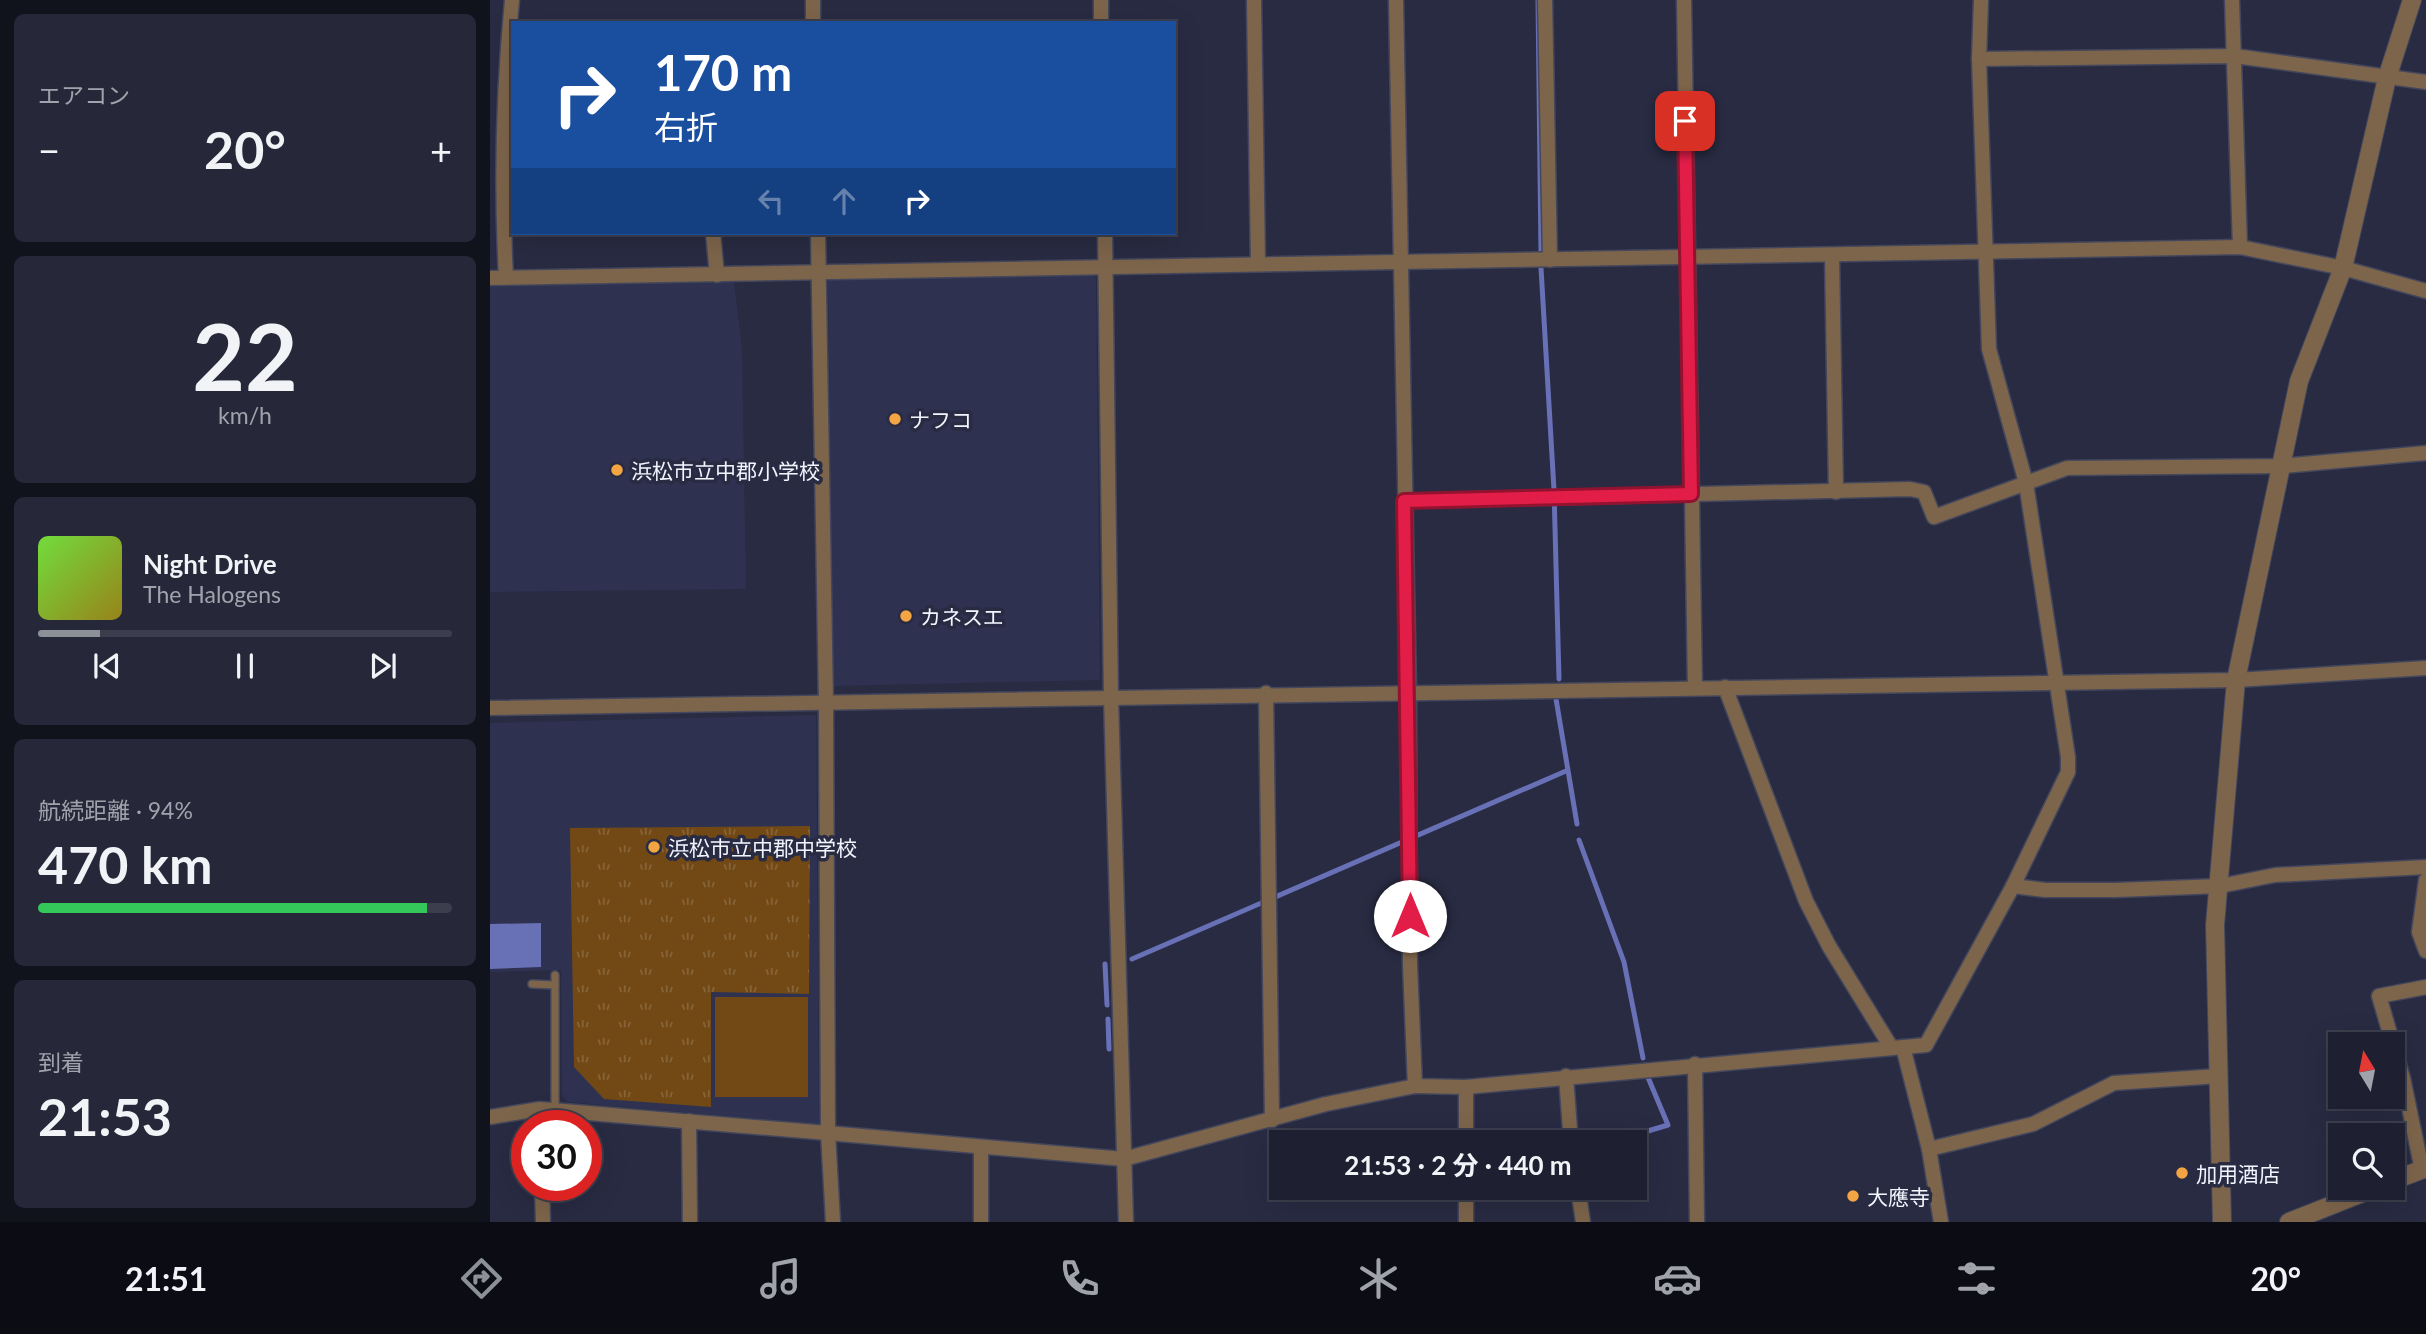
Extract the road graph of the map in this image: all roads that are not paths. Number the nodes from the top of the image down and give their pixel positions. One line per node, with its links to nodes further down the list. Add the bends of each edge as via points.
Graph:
1 (512, 0): 11 (street)
2 (813, 0): 12 (street)
3 (1101, 0): 13 (street)
4 (1254, 0): 29 (street)
5 (1396, 0): 28 (street)
6 (1545, 0): 27 (street)
7 (1684, 0): 25 (street)
8 (1981, 0): 15 (street)
9 (2232, 0): 14 (street)
10 (2412, 0): 17 (street)
11 (513, 21)
12 (813, 21)
13 (1101, 21)
14 (2235, 56): 15 (street); 17 (street); 23 (street)
15 (1979, 59): 24 (street)
16 (511, 63): 19 (street)
17 (2387, 78): 18 (street); 31 (street)
18 (2426, 82)
19 (508, 125): 34 (street)
20 (713, 235): 33 (street)
21 (817, 235): 32 (street)
22 (1105, 235): 30 (street)
23 (2240, 247): 24 (street); 31 (street)
24 (1985, 252): 26 (street); 39 (street, via 1989,349)
25 (1689, 256): 26 (street); 27 (street); 41 (street)
26 (1832, 256): 40 (street)
27 (1550, 260): 28 (street)
28 (1400, 262): 29 (street); 42 (street)
29 (1258, 264): 30 (street)
30 (1106, 266): 32 (street); 50 (street)
31 (2343, 268): 36 (street); 38 (street, via 2299,381)
32 (818, 273): 33 (street); 51 (street)
33 (717, 275): 34 (street)
34 (506, 277): 35 (street)
35 (490, 278)
36 (2426, 291)
37 (2426, 453): 38 (street)
38 (2282, 466): 39 (street, via 2067,468); 44 (street)
39 (2026, 483): 40 (street, via 1934,517 1924,492); 45 (street)
40 (1836, 492): 41 (street)
41 (1691, 494): 42 (street); 47 (street)
42 (1404, 501): 48 (street)
43 (2426, 668): 44 (street)
44 (2236, 680): 45 (street); 56 (street)
45 (2057, 681): 46 (street); 55 (street, via 2068,772)
46 (1725, 687): 47 (street); 63 (street, via 1806,901 1829,946)
47 (1696, 688): 48 (street)
48 (1409, 692): 49 (street); 67 (street)
49 (1266, 693): 50 (street); 73 (street)
50 (1111, 698): 51 (street); 80 (street)
51 (826, 704): 52 (street); 77 (street)
52 (490, 708)
53 (2426, 867): 56 (street, via 2275,875)
54 (2426, 880): 57 (street)
55 (2013, 886): 56 (street, via 2104,890); 63 (street, via 1926,1045)
56 (2220, 886): 66 (street, via 2214,984)
57 (2424, 902): 58 (street, via 2419,932)
58 (2426, 951)
59 (555, 975): 61 (lane)
60 (532, 985): 61 (lane)
61 (555, 985): 69 (lane)
62 (2426, 987): 81 (street, via 2379,996)
63 (1897, 1047): 64 (street); 79 (street)
64 (1695, 1064): 65 (street); 94 (street)
65 (1566, 1076): 68 (street); 76 (street)
66 (2219, 1076): 79 (street, via 2114,1083 2034,1124); 96 (street)
67 (1415, 1086): 68 (street); 73 (street)
68 (1466, 1087): 75 (street)
69 (548, 1110)
70 (511, 1114): 72 (street)
71 (602, 1114): 74 (street)
72 (490, 1117)
73 (1272, 1120): 80 (street)
74 (689, 1121): 77 (street); 88 (street)
75 (1466, 1130)
76 (1570, 1130)
77 (828, 1133): 78 (street); 89 (street)
78 (981, 1147): 80 (street); 90 (street)
79 (1929, 1149): 95 (street)
80 (1124, 1159): 91 (street)
81 (2424, 1169): 82 (street)
82 (2405, 1176)
83 (1466, 1200): 92 (street)
84 (1580, 1200): 93 (street)
85 (2345, 1200): 97 (street)
86 (542, 1201): 87 (street)
87 (543, 1222)
88 (690, 1222)
89 (833, 1222)
90 (981, 1222)
91 (1126, 1222)
92 (1466, 1222)
93 (1583, 1222)
94 (1697, 1222)
95 (1941, 1222)
96 (2222, 1222)
97 (2289, 1222)

